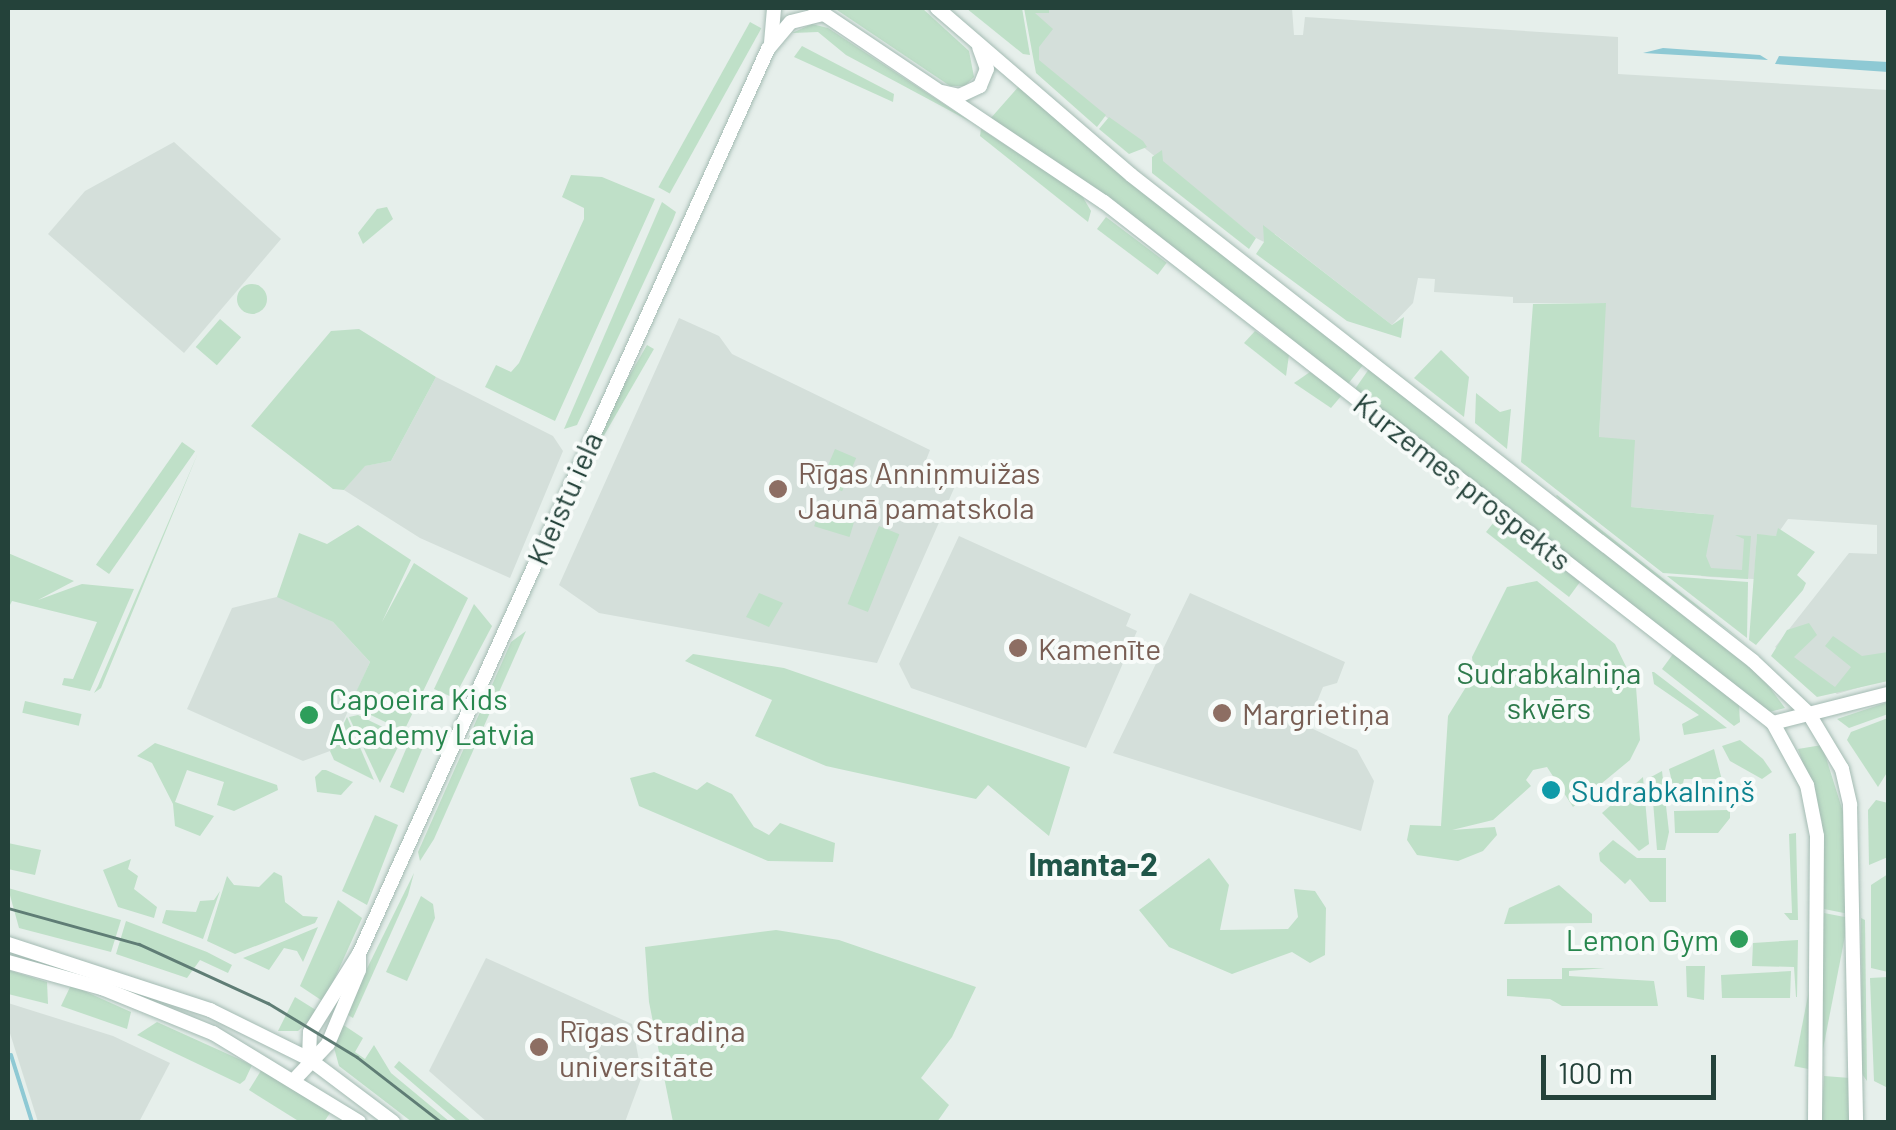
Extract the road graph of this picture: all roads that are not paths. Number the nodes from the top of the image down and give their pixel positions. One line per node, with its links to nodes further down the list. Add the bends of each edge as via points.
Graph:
1 (774, 8): 4 (main road, Kleistu iela)
2 (936, 8): 5 (main road, Kurzemes prospekts)
3 (819, 11): 4 (main road, via 791,22); 6 (main road, Kurzemes prospekts)
4 (771, 43): 11 (main road, Kleistu iela)
5 (977, 44): 6 (main road, via 986,60 980,86 959,96); 8 (main road, Kurzemes prospekts, via 1132,175 1753,662)
6 (941, 92): 9 (main road, Kurzemes prospekts, via 1104,202)
7 (1888, 694): 8 (main road)
8 (1809, 714): 9 (main road); 18 (main road, Kurzemes prospekts, via 1842,769 1850,805)
9 (1773, 723): 17 (main road, Kurzemes prospekts, via 1800,769 1815,821)
10 (8, 944): 13 (main road, via 210,1010)
11 (359, 954): 13 (main road, Kleistu iela, via 310,1032); 13 (main road, Kleistu iela, via 360,970 330,1039)
12 (8, 962): 14 (main road, via 143,1003)
13 (309, 1060): 14 (main road, Kleistu iela); 16 (main road)
14 (295, 1079): 15 (main road)
15 (359, 1122)
16 (393, 1122)
17 (1814, 1122)
18 (1856, 1122)

